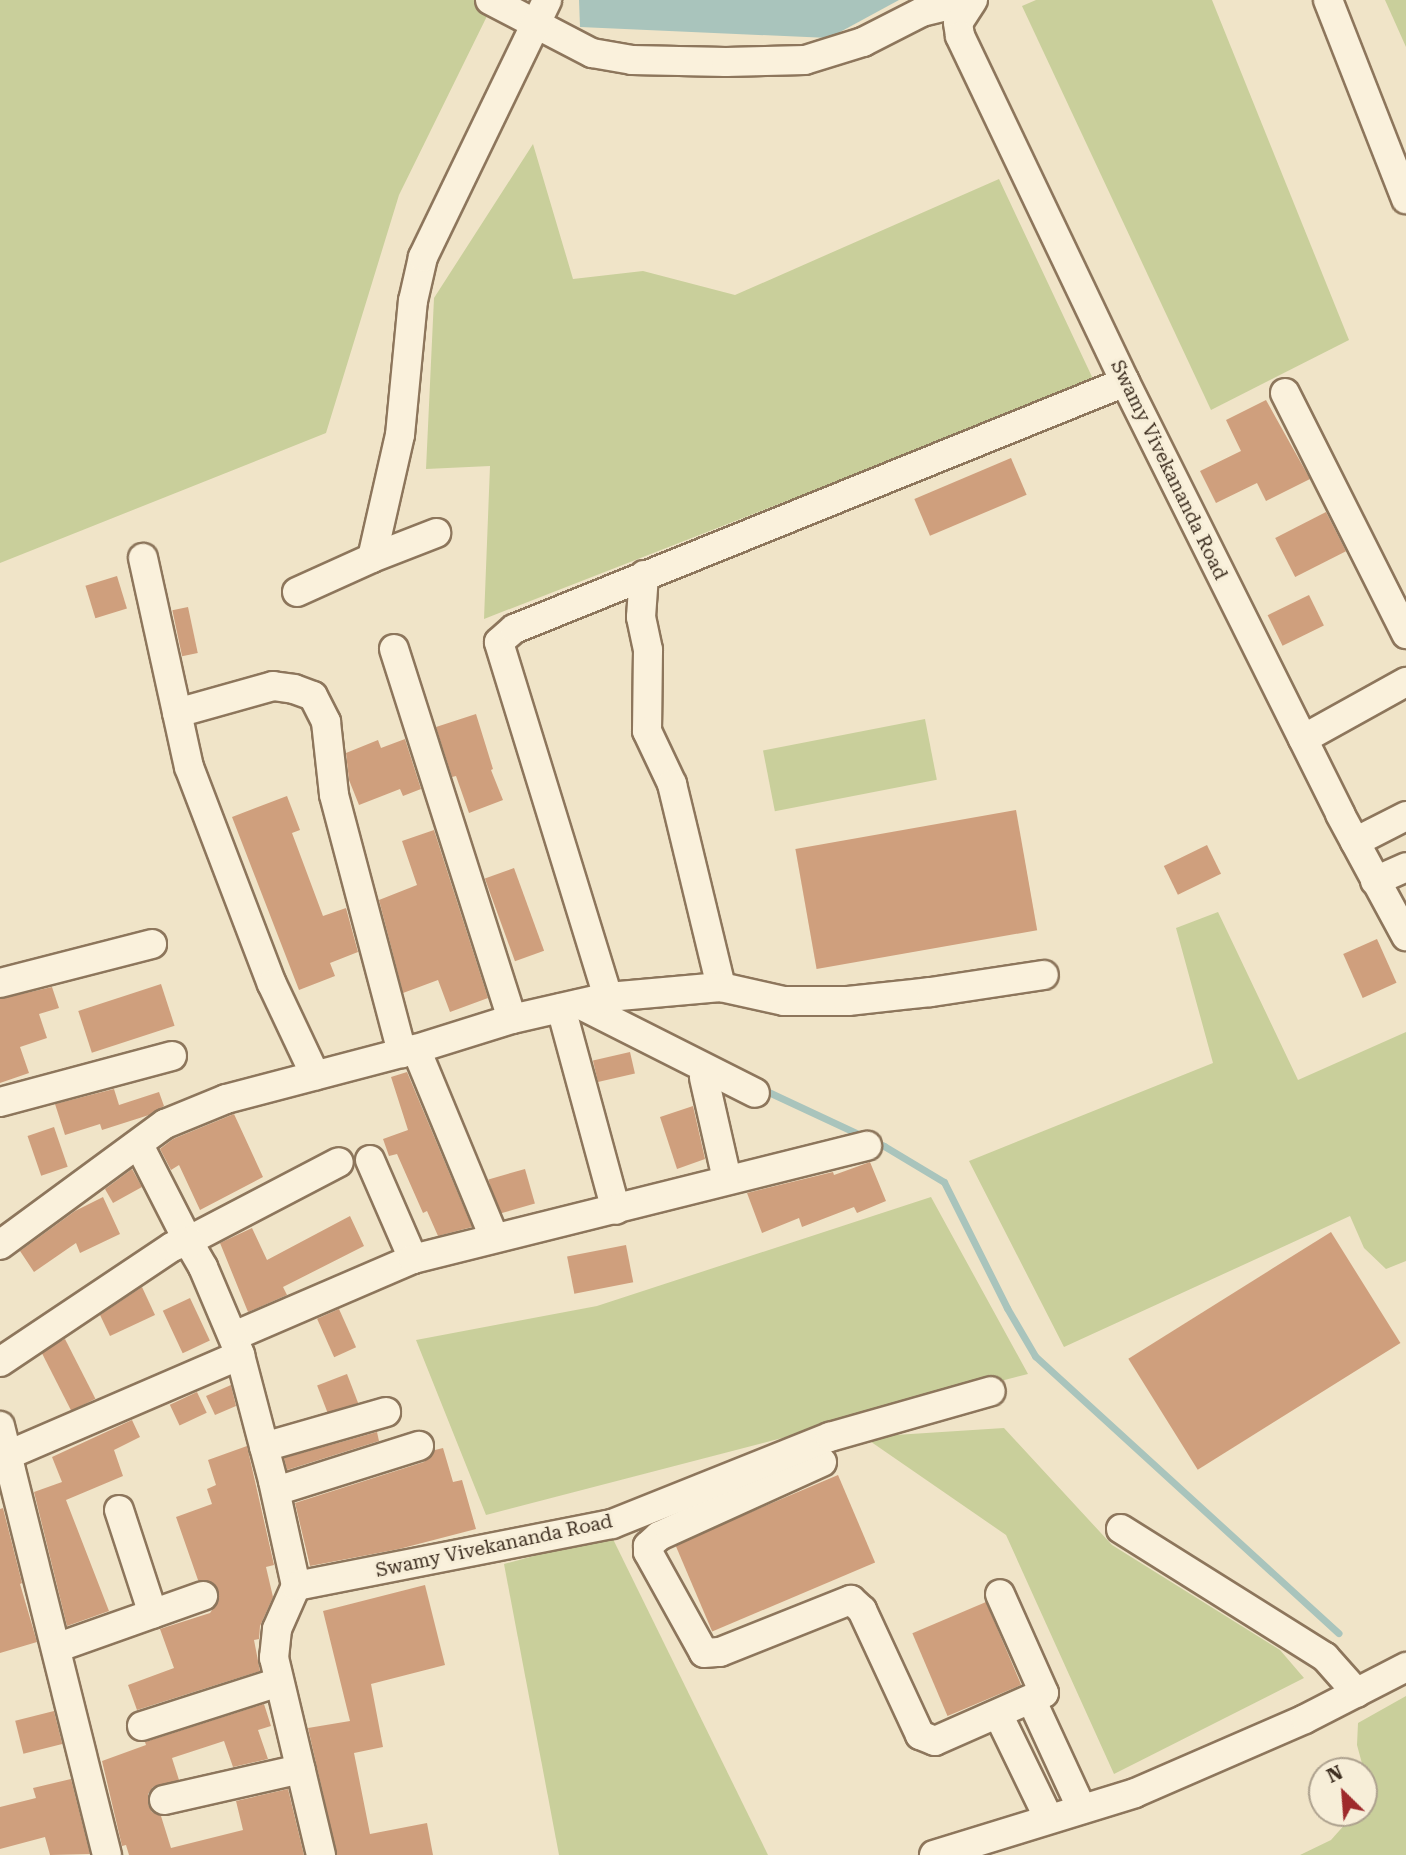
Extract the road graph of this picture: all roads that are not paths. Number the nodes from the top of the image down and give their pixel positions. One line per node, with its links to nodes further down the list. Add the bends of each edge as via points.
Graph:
1 (489, 0): 4 (street)
2 (972, 0): 4 (street, via 922,12 863,42 806,60 632,60 592,53); 6 (street, Swamy Vivekananda Road, via 958,23 960,36)
3 (1328, 0): 5 (street)
4 (541, 13): 10 (street, via 423,257 413,301 400,435)
5 (1406, 200)
6 (1125, 382): 11 (street); 17 (street, Swamy Vivekananda Road)
7 (1285, 393): 13 (street)
8 (436, 533): 10 (street)
9 (143, 558): 16 (street)
10 (372, 558): 12 (street)
11 (644, 575): 26 (street, via 641,617 648,650 647,731 673,784); 27 (street, via 514,629 499,642)
12 (297, 592)
13 (1406, 634)
14 (394, 649): 29 (street)
15 (1406, 682): 17 (street)
16 (177, 713): 30 (street, via 273,686 313,696 326,722 334,795); 32 (street, via 189,767 219,847 272,984)
17 (1303, 738): 19 (street, Swamy Vivekananda Road)
18 (1406, 816): 19 (street)
19 (1355, 842): 21 (street, Swamy Vivekananda Road)
20 (1406, 867): 21 (street)
21 (1375, 881): 22 (street, Swamy Vivekananda Road)
22 (1406, 936)
23 (152, 944): 25 (street)
24 (1044, 975): 26 (street, via 848,1001 784,1001)
25 (0, 983)
26 (721, 987): 27 (street)
27 (608, 997): 28 (street)
28 (570, 1006): 29 (street); 34 (street); 41 (street)
29 (512, 1019): 30 (street)
30 (409, 1051): 32 (street); 42 (street)
31 (172, 1056): 35 (street)
32 (314, 1075): 36 (street, via 226,1099 165,1124)
33 (704, 1078): 40 (street)
34 (755, 1093)
35 (0, 1102)
36 (139, 1145): 43 (street); 44 (street)
37 (867, 1146): 40 (street)
38 (370, 1160): 45 (street)
39 (339, 1162): 43 (street)
40 (727, 1179): 41 (street)
41 (616, 1210): 42 (street)
42 (494, 1237): 45 (street)
43 (188, 1241): 46 (street); 47 (street, via 172,1247)
44 (0, 1245)
45 (413, 1259): 46 (street)
46 (237, 1346): 52 (street); 54 (street)
47 (0, 1362)
48 (991, 1391): 58 (street, Swamy Vivekananda Road, via 830,1437 612,1524)
49 (386, 1412): 52 (street)
50 (0, 1426): 54 (street)
51 (419, 1446): 55 (street)
52 (264, 1447): 55 (street)
53 (822, 1462): 67 (street, via 659,1536 648,1546 700,1648 704,1653 720,1652 851,1600 862,1610 925,1739 935,1741)
54 (8, 1472): 62 (street)
55 (276, 1491): 58 (street)
56 (119, 1510): 61 (street)
57 (1121, 1529): 65 (street, via 1325,1657)
58 (296, 1586): 64 (street, via 277,1629 274,1658)
59 (1000, 1594): 66 (street, via 1044,1689)
60 (204, 1596): 61 (street)
61 (153, 1614): 62 (street)
62 (56, 1648): 73 (street)
63 (1406, 1667): 65 (street)
64 (279, 1682): 68 (street); 69 (street)
65 (1357, 1693): 71 (street, via 1147,1788)
66 (1032, 1701): 67 (street); 71 (street)
67 (999, 1716): 72 (street)
68 (142, 1726)
69 (300, 1769): 70 (street); 74 (street)
70 (164, 1800)
71 (1082, 1809): 72 (street)
72 (1049, 1819): 75 (street)
73 (107, 1855)
74 (321, 1855)
75 (934, 1855)

